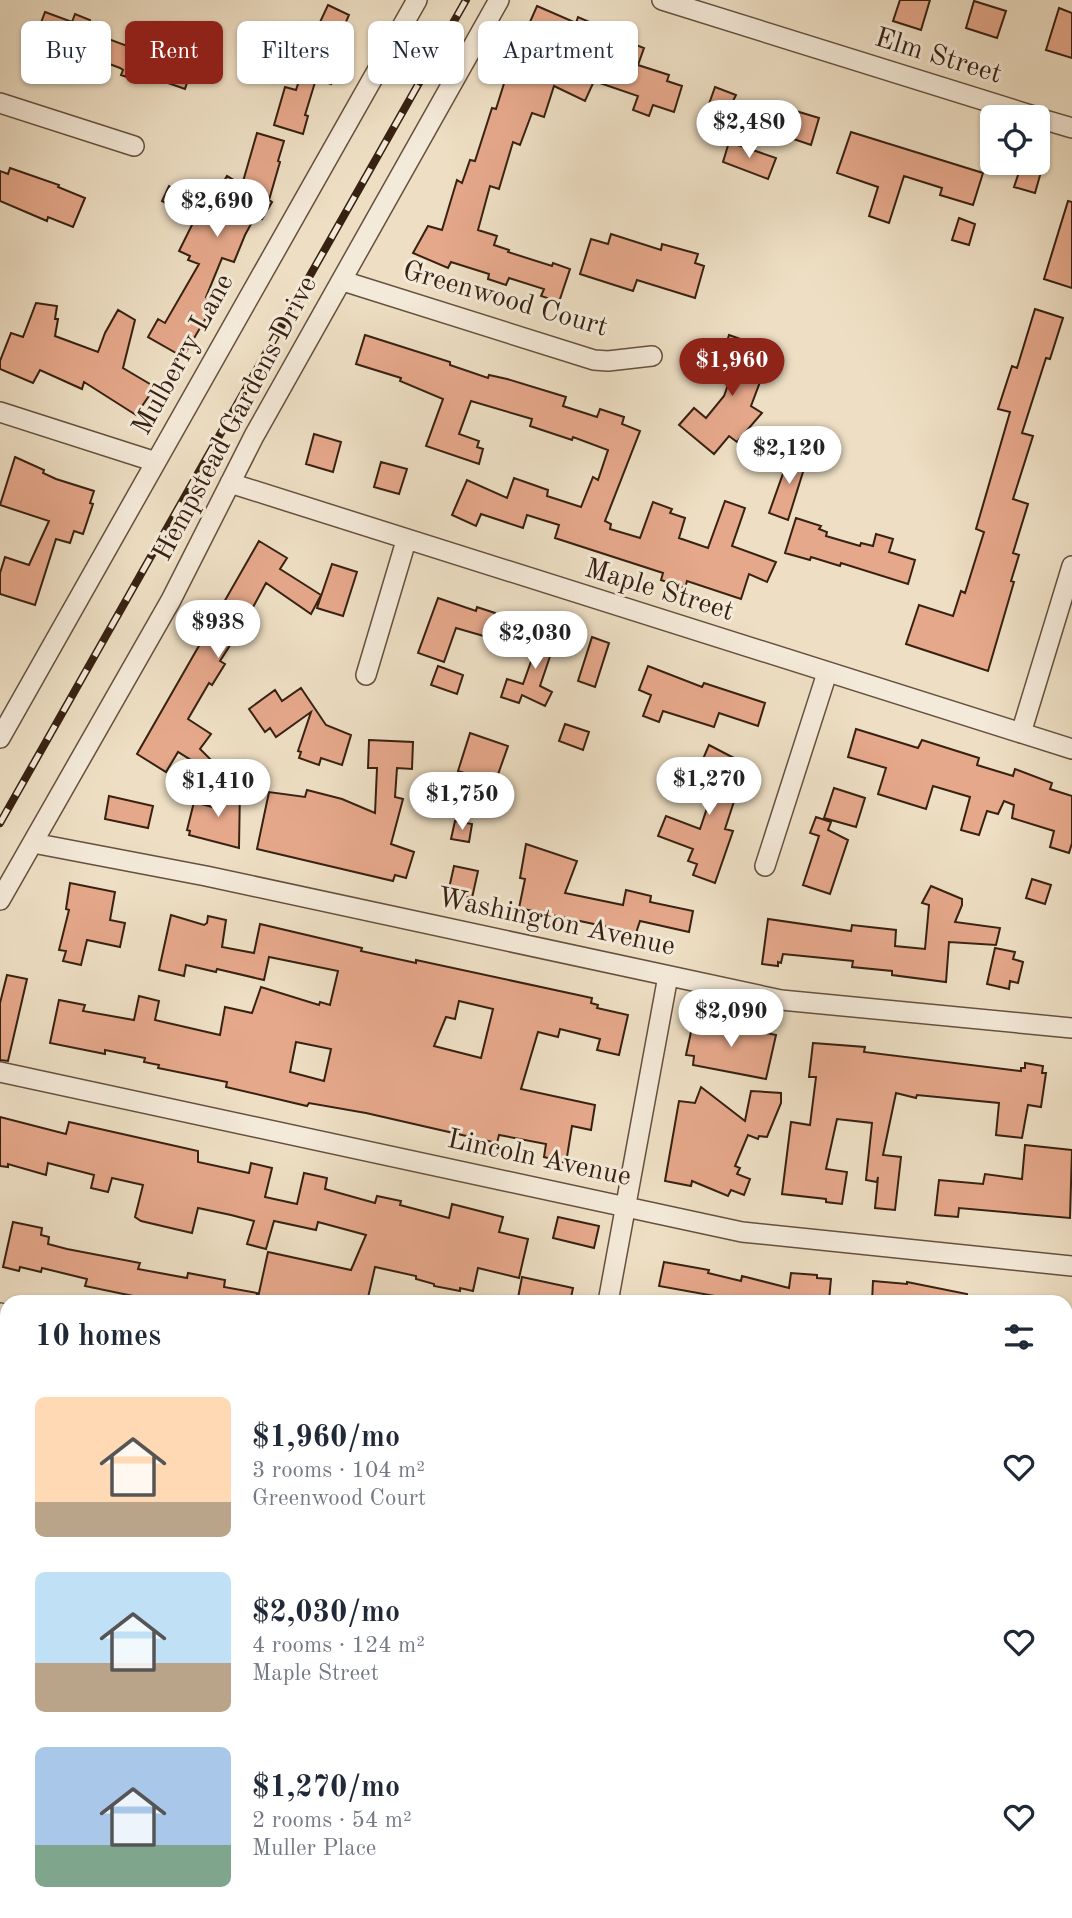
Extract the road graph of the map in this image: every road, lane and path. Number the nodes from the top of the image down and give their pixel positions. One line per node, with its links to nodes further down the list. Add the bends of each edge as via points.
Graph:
1 (417, 0): 12 (street, Mulberry Lane)
2 (499, 0): 9 (street, Hempstead Gardens Drive)
3 (662, 0): 5 (street, Elm Street)
4 (0, 103): 8 (street)
5 (999, 105)
6 (1050, 121): 7 (street, Elm Street)
7 (1072, 128)
8 (134, 146)
9 (343, 281): 10 (street, Greenwood Court, via 594,360); 13 (street, Hempstead Gardens Drive)
10 (652, 356)
11 (0, 412): 12 (street)
12 (156, 462): 19 (street, Mulberry Lane)
13 (230, 483): 14 (street, Maple Street); 21 (street, Hempstead Gardens Drive, via 170,600)
14 (406, 541): 16 (street, Maple Street); 17 (street)
15 (1072, 566): 18 (street)
16 (827, 673): 18 (street, Maple Street); 22 (street)
17 (366, 675)
18 (1021, 733): 20 (street, Maple Street)
19 (0, 738)
20 (1072, 750)
21 (33, 843): 23 (street, Hempstead Gardens Drive); 24 (street, Washington Avenue)
22 (765, 866)
23 (0, 900)
24 (668, 976): 25 (street, Washington Avenue, via 781,1000); 27 (street)
25 (1072, 1028)
26 (0, 1072): 27 (street, Lincoln Avenue)
27 (626, 1206): 28 (street, Lincoln Avenue, via 779,1237); 29 (street)
28 (1072, 1266)
29 (609, 1295)

